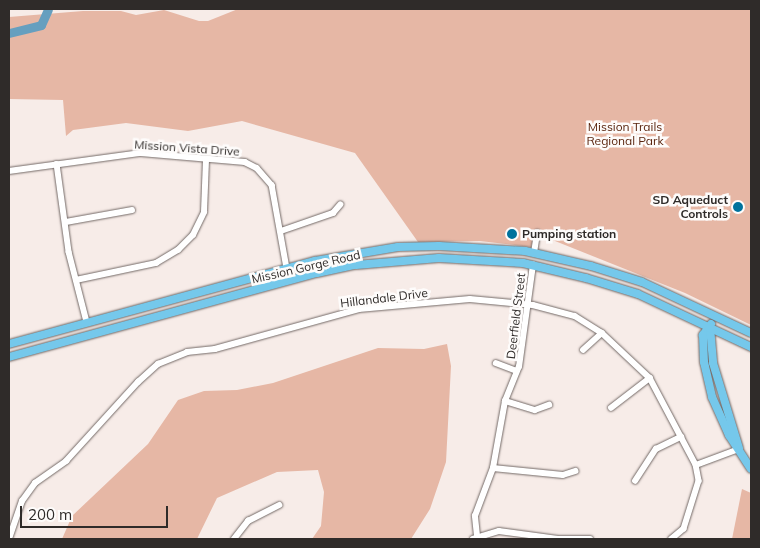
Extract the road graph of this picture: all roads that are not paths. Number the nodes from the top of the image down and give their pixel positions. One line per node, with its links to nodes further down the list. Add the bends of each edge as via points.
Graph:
1 (206, 161): 2 (street, Mission Vista Drive, via 141,153); 7 (street, Mission Vista Drive, via 245,162 261,172 272,185); 12 (street, via 204,212 193,234 178,250 156,263)
2 (57, 164): 3 (street, Mission Vista Drive); 6 (street)
3 (9, 171)
4 (340, 205): 7 (street, via 333,213)
5 (132, 210): 6 (street)
6 (66, 222): 12 (street)
7 (281, 231): 11 (street, Mission Vista Drive)
8 (537, 233): 9 (street)
9 (534, 253): 11 (main road, Mission Gorge Road, via 439,246 398,248 352,253); 14 (main road, Mission Gorge Road, via 642,282)
10 (533, 265): 13 (street, Deerfield Street); 16 (main road, Mission Gorge Road, via 638,294); 22 (main road, Mission Gorge Road, via 439,258 356,265)
11 (287, 268): 15 (main road, Mission Gorge Road)
12 (76, 280): 15 (street)
13 (527, 304): 17 (street, Hillandale Drive, via 575,316); 24 (street, Deerfield Street); 38 (street, Hillandale Drive, via 470,299 359,309 215,350 173,357 138,382 66,461 35,484 22,501)
14 (714, 315): 16 (main road); 18 (main road, Mission Gorge Road)
15 (88, 322): 19 (main road, Mission Gorge Road)
16 (710, 327): 20 (main road, Mission Gorge Road); 30 (main road, via 713,364)
17 (602, 333): 21 (street); 25 (street, Hillandale Drive)
18 (751, 333)
19 (9, 344)
20 (751, 347)
21 (583, 350)
22 (9, 357)
23 (496, 363): 24 (street)
24 (517, 371): 26 (street, Deerfield Street)
25 (650, 378): 28 (street); 29 (street, Hillandale Drive)
26 (505, 401): 27 (street, via 535,410); 32 (street, Deerfield Street)
27 (549, 405)
28 (611, 408)
29 (682, 437): 31 (street, Hillandale Drive); 35 (street, via 656,449)
30 (739, 449): 31 (street); 33 (main road)
31 (696, 465): 42 (street, Hillandale Drive, via 699,481 692,510 684,529)
32 (493, 468): 34 (street, via 563,474); 37 (street, Deerfield Street, via 475,516)
33 (751, 469)
34 (576, 471)
35 (636, 481)
36 (279, 505): 39 (street, via 248,521)
37 (475, 537): 40 (street, via 499,531)
38 (9, 538)
39 (234, 539)
40 (586, 539): 41 (street)
41 (590, 539)
42 (672, 539)

